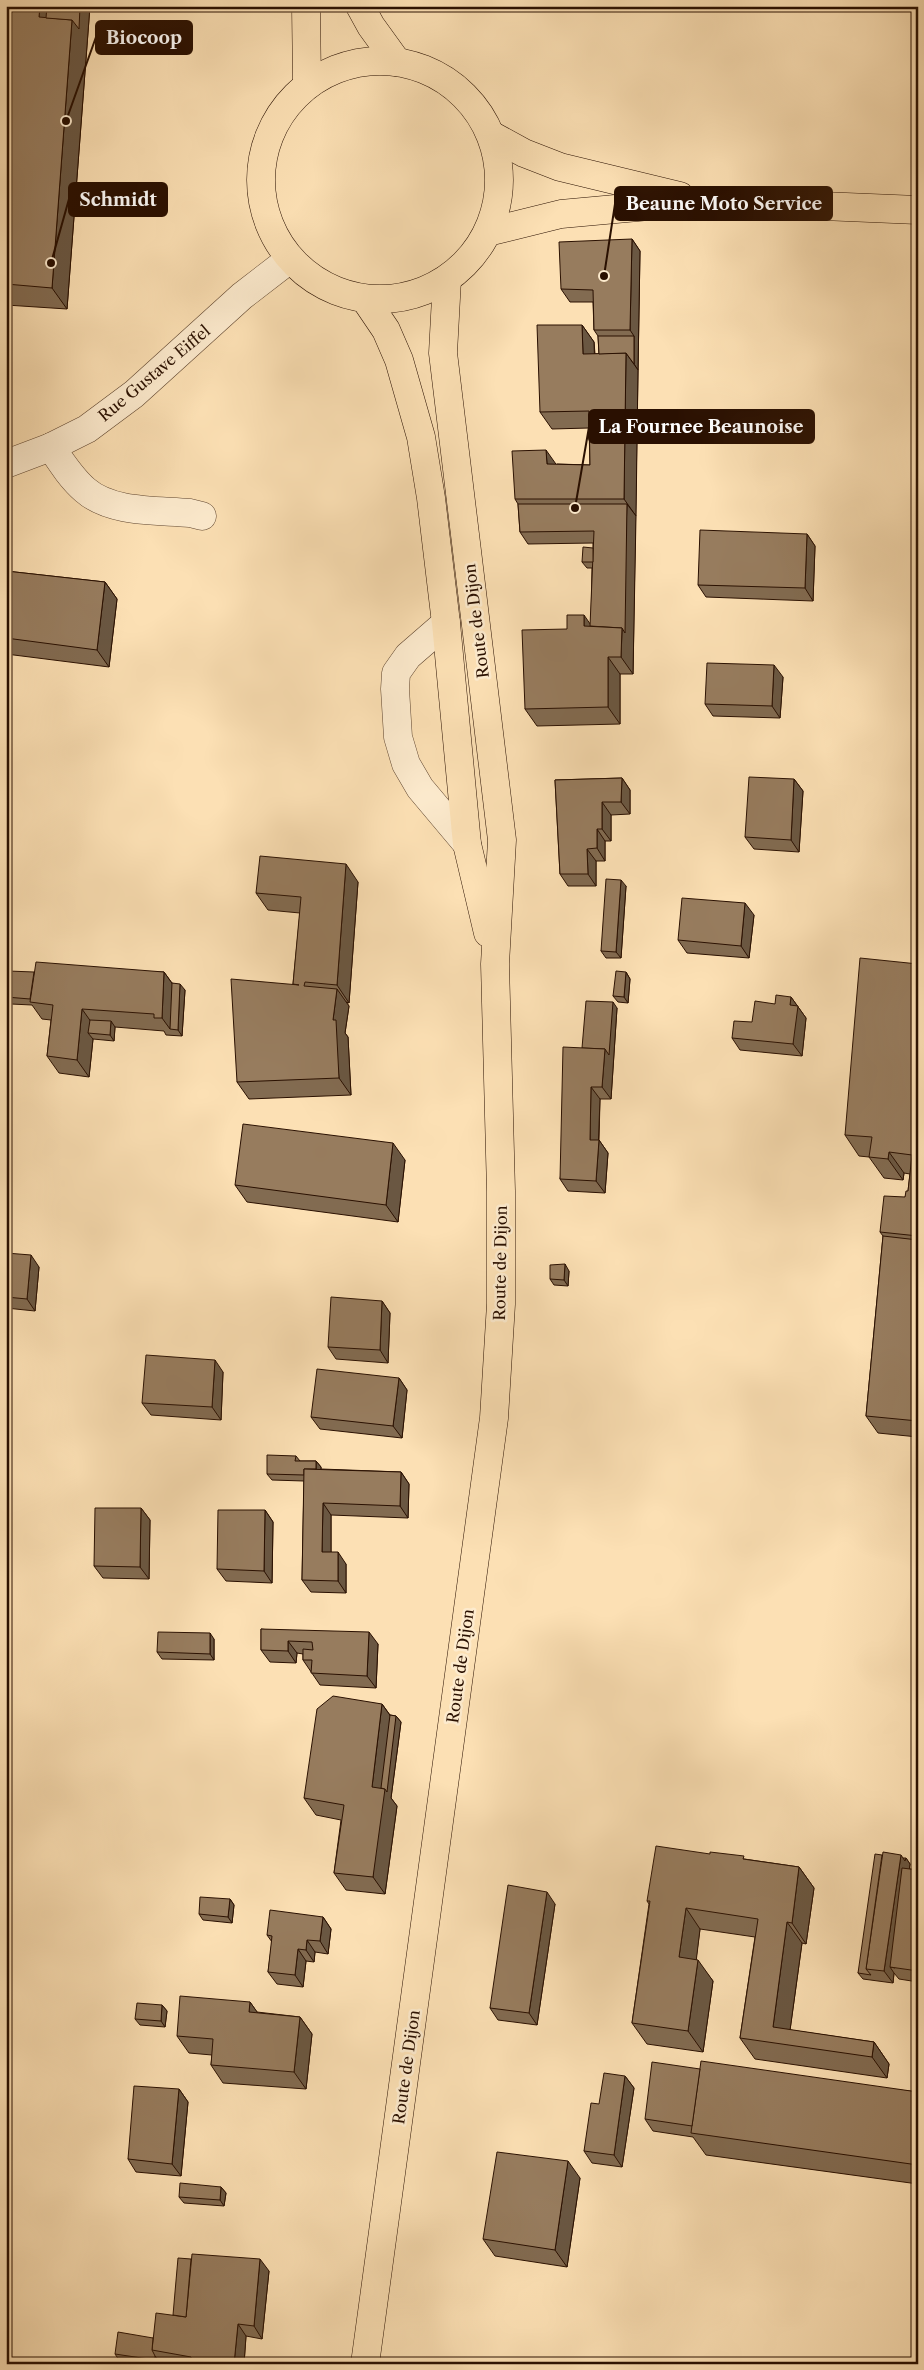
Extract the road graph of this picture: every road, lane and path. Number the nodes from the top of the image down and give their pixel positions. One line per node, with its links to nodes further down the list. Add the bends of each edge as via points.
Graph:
1 (306, 6): 4 (main road)
2 (360, 6): 3 (main road)
3 (397, 62): 4 (main road, via 365,62 334,70); 5 (main road, via 427,70 454,86 475,108)
4 (307, 85): 9 (main road, via 287,105 272,128 263,155 260,182 264,210 274,236)
5 (491, 135): 6 (main road, via 560,167); 8 (main road, via 499,167 498,200)
6 (703, 201): 7 (main road); 8 (main road, via 560,214)
7 (918, 210)
8 (488, 232): 10 (main road, via 471,258)
9 (290, 260): 11 (main road, via 311,278 337,292); 12 (street, Rue Gustave Eiffel, via 242,296 134,394 87,429)
10 (447, 279): 11 (main road, via 422,292 394,299); 17 (main road, Route de Dijon, via 444,352 502,840)
11 (365, 298): 15 (main road, Route de Dijon, via 386,330 412,399 431,498)
12 (51, 447): 13 (street, Rue Gustave Eiffel); 14 (street, via 86,492 115,506)
13 (6, 464)
14 (202, 516)
15 (446, 623): 16 (main road, Route de Dijon); 16 (street, via 408,656 396,672 398,737 406,764 420,788)
16 (467, 844): 17 (main road, Route de Dijon)
17 (495, 964): 18 (main road, Route de Dijon, via 501,1304 494,1418)
18 (365, 2364)

